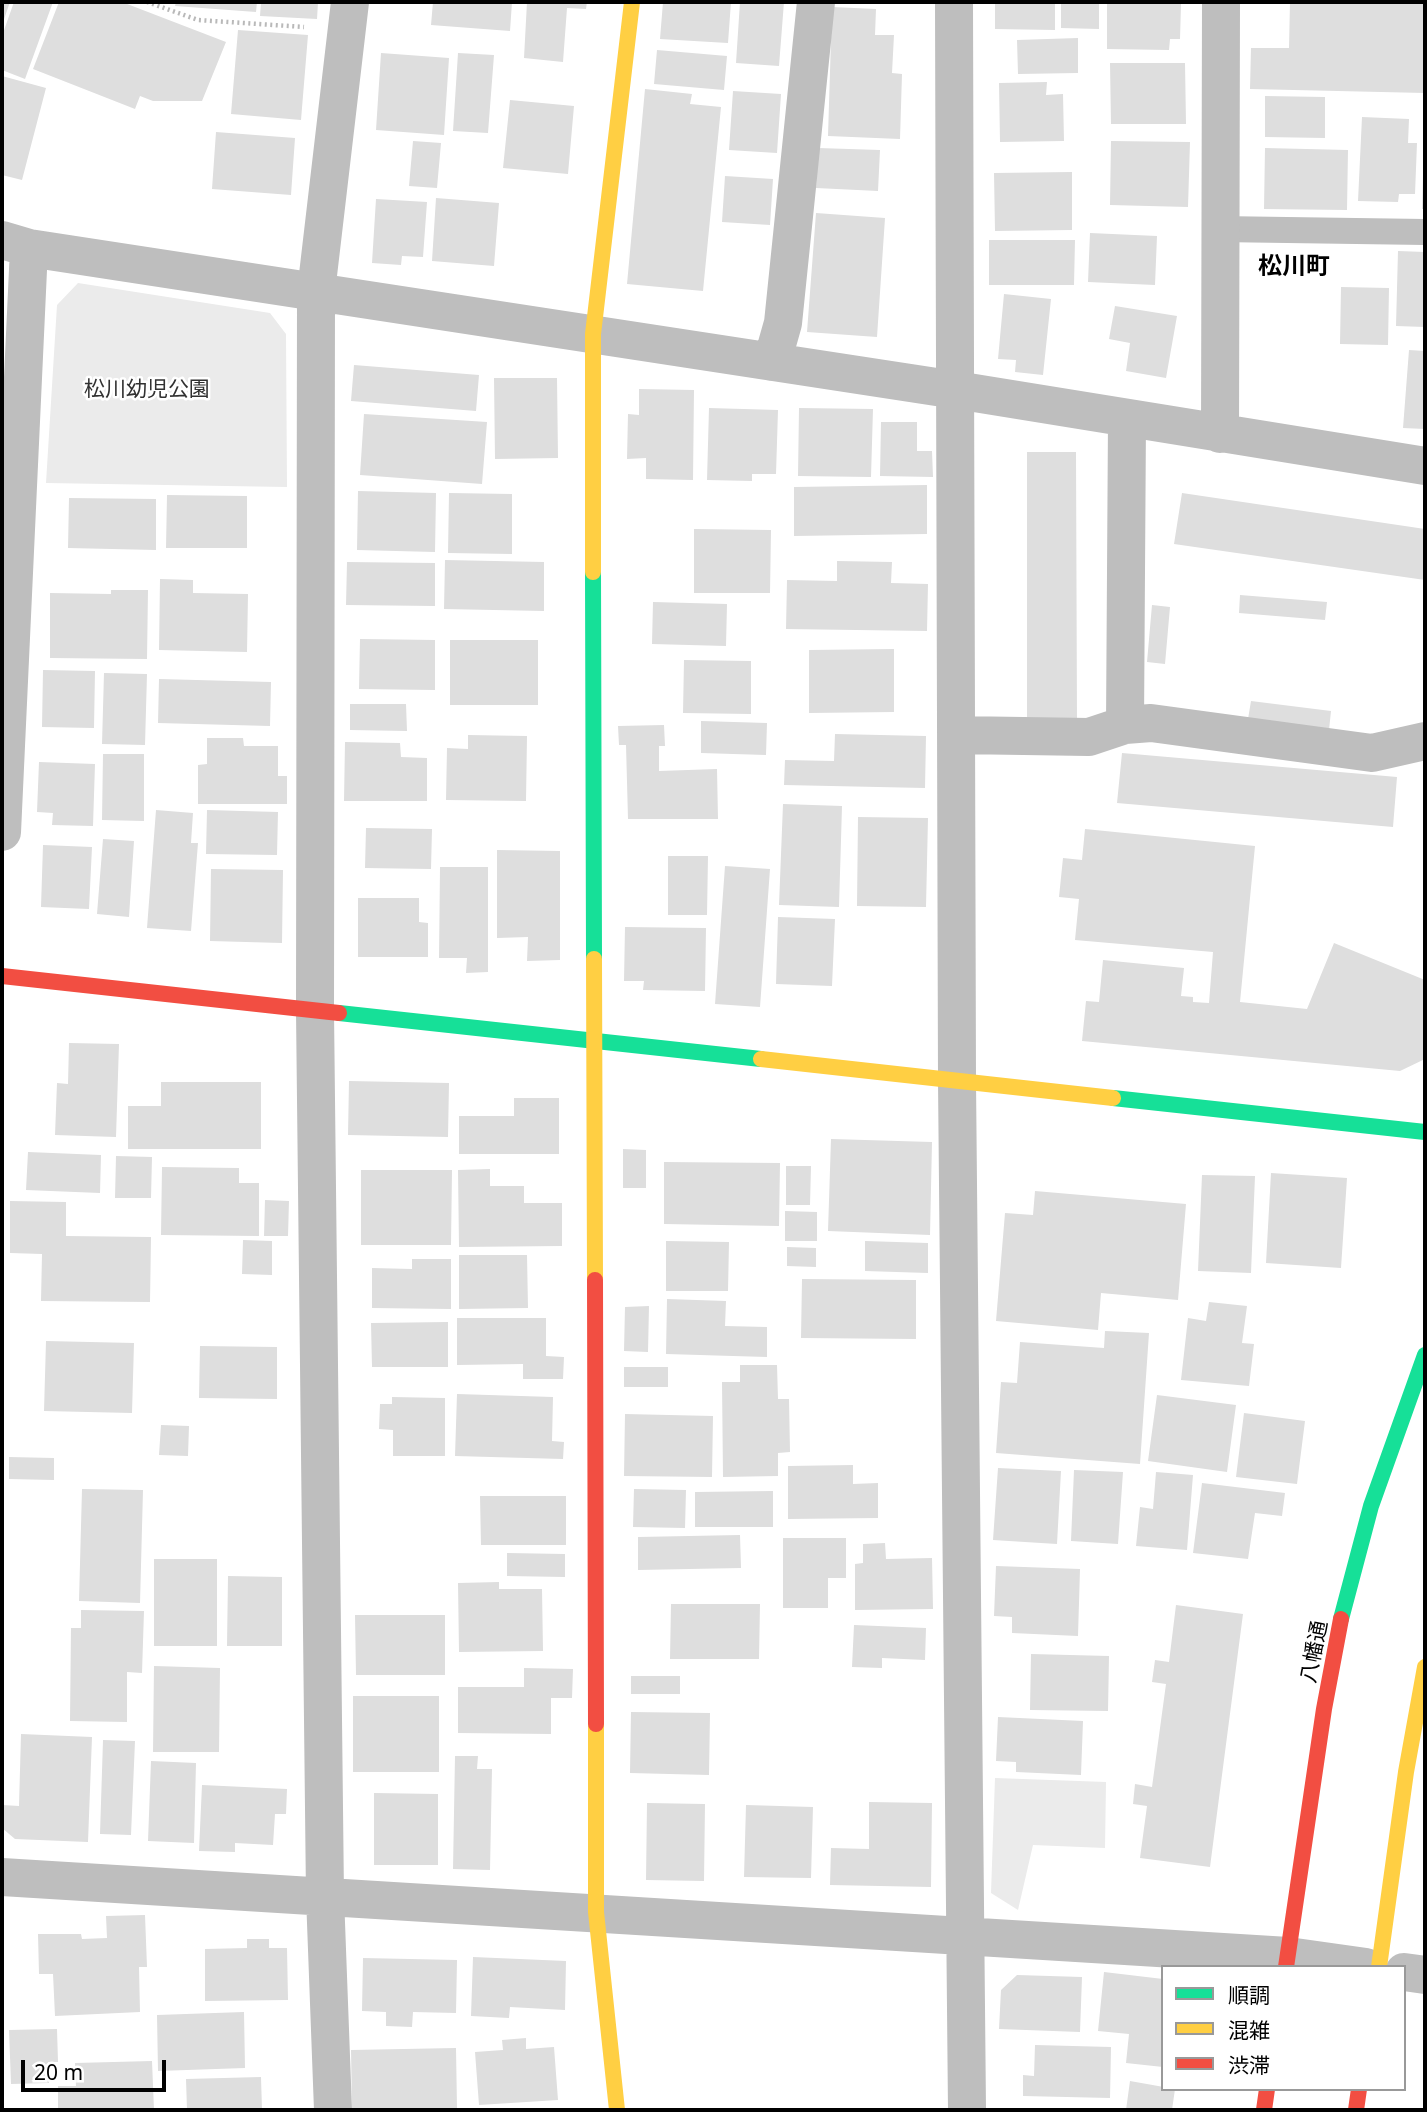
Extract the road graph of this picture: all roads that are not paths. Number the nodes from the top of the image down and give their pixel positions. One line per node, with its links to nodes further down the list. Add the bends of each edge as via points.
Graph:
1 (632, 2): 10 (street)
2 (816, 2): 11 (street, via 783,323)
3 (954, 2): 12 (street)
4 (1221, 2): 6 (street)
5 (348, 16): 9 (street)
6 (1218, 229): 7 (lane); 14 (street)
7 (1425, 232)
8 (15, 244): 9 (street); 19 (street)
9 (316, 292): 10 (street); 21 (street)
10 (593, 334): 11 (street); 22 (street)
11 (772, 362): 12 (street)
12 (956, 390): 13 (street); 17 (street)
13 (1127, 419): 14 (street); 16 (street)
14 (1220, 433): 15 (street)
15 (1425, 466)
16 (1125, 725): 17 (street, via 1089,737); 18 (street, via 1151,723 1373,753)
17 (958, 735): 23 (street)
18 (1425, 741)
19 (2, 832)
20 (2, 976): 21 (street)
21 (315, 1011): 22 (street); 28 (street)
22 (594, 1042): 23 (street); 29 (street)
23 (957, 1081): 24 (street); 30 (street)
24 (1425, 1132)
25 (1425, 1355): 31 (street, 八幡通, via 1356,1558 1330,1682)
26 (1425, 1667): 33 (street)
27 (2, 1877): 28 (street)
28 (325, 1896): 29 (street); 38 (street)
29 (597, 1912): 30 (street); 39 (street)
30 (964, 1938): 31 (street); 40 (street)
31 (1287, 1962): 32 (street)
32 (1334, 1965)
33 (1379, 1965)
34 (1406, 1972): 35 (street)
35 (1425, 1975)
36 (1267, 2091): 41 (street)
37 (1359, 2091): 42 (street)
38 (333, 2110)
39 (617, 2110)
40 (967, 2110)
41 (1264, 2110)
42 (1356, 2110)

